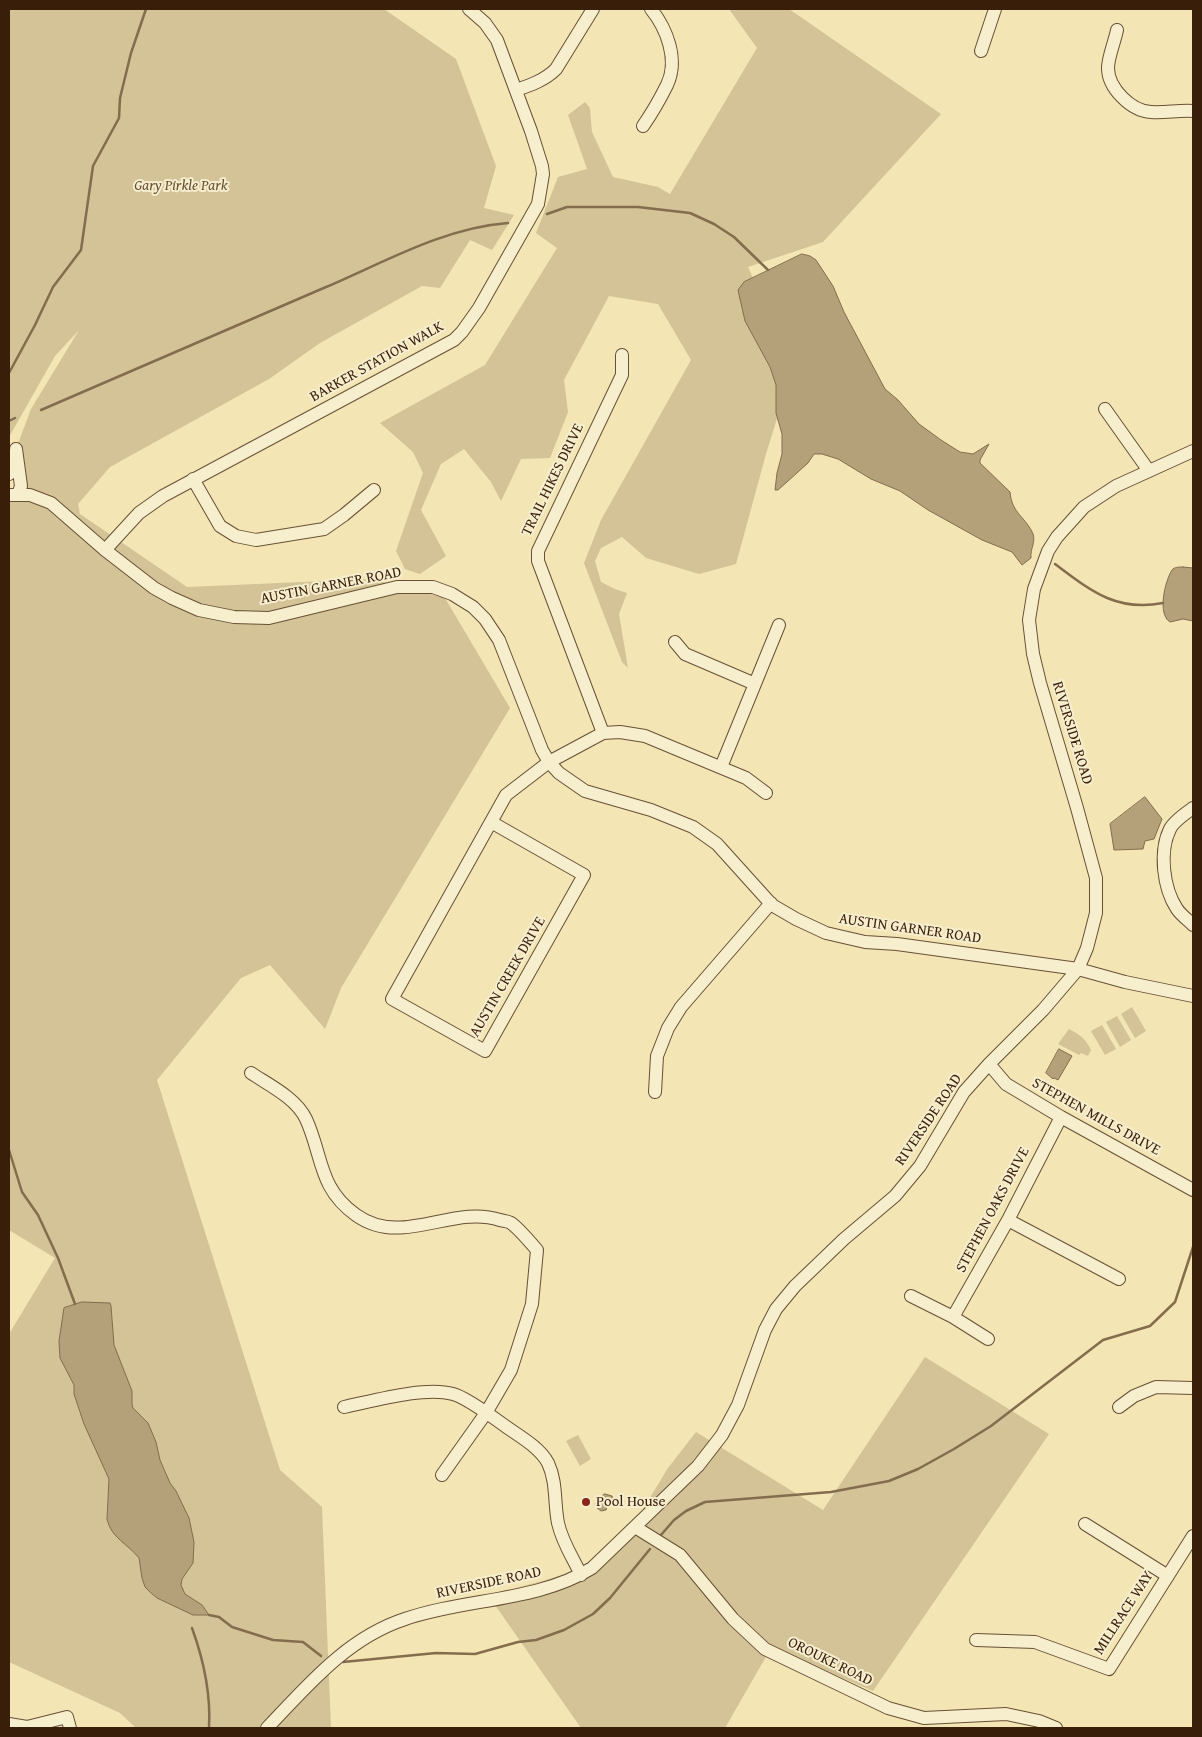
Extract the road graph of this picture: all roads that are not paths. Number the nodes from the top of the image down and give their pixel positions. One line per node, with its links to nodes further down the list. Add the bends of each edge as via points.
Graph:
1 (469, 9): 7 (street, BARKER STATION WALK, via 497,40)
2 (593, 9): 7 (street, via 550,75)
3 (652, 9): 9 (street, via 668,39 671,66 668,84)
4 (995, 9): 6 (street)
5 (1117, 30): 8 (street, via 1108,69 1112,83 1122,97 1135,108 1149,112)
6 (981, 51)
7 (516, 90): 15 (street, BARKER STATION WALK, via 542,166 538,204 462,332 454,340)
8 (1193, 112)
9 (644, 126)
10 (622, 355): 22 (street, TRAIL HIKES DRIVE, via 622,375 538,551 538,561)
11 (1105, 409): 13 (street)
12 (1193, 451): 13 (street, RIVERSIDE ROAD)
13 (1150, 471): 30 (street, RIVERSIDE ROAD, via 1098,496 1074,516 1048,551 1029,608 1032,654 1096,878 1096,913)
14 (9, 474): 17 (street, via 16,449 21,486)
15 (192, 479): 16 (street, via 220,526 236,536 256,540 324,529); 18 (street, BARKER STATION WALK, via 139,513)
16 (374, 490)
17 (13, 495): 18 (street, AUSTIN GARNER ROAD, via 30,495 51,503)
18 (105, 550): 23 (street, AUSTIN GARNER ROAD, via 172,598 199,610 234,617 270,618 397,586 433,587 452,594 485,618 499,640)
19 (779, 625): 21 (street)
20 (675, 642): 21 (street, via 685,654)
21 (755, 684): 24 (street)
22 (603, 733): 23 (street, AUSTIN CREEK DRIVE); 24 (street, via 645,736)
23 (549, 762): 27 (street, AUSTIN CREEK DRIVE, via 506,795); 28 (street, AUSTIN GARNER ROAD, via 584,791 651,810 693,827 717,844)
24 (721, 767): 25 (street, via 746,778)
25 (766, 793)
26 (1193, 808): 29 (street, via 1170,828 1164,865 1168,890 1177,909)
27 (491, 822): 27 (street, AUSTIN CREEK DRIVE, via 392,999 485,1051 584,875)
28 (770, 903): 30 (street, AUSTIN GARNER ROAD, via 826,933 865,942); 34 (street, via 681,1007 668,1028 657,1056)
29 (1193, 925)
30 (1078, 969): 31 (street, AUSTIN GARNER ROAD); 32 (street, RIVERSIDE ROAD)
31 (1193, 996)
32 (989, 1064): 35 (street, STEPHEN MILLS DRIVE, via 1006,1084); 48 (street, RIVERSIDE ROAD, via 964,1092 920,1166 894,1196 844,1239 776,1308 738,1405 722,1435 698,1466)
33 (251, 1073): 45 (street, via 282,1093 305,1118 322,1171 336,1197 357,1216 381,1227 407,1228 457,1218 488,1216 511,1223 538,1250 532,1304 511,1370)
34 (655, 1092)
35 (1061, 1117): 36 (street, STEPHEN MILLS DRIVE); 37 (street, STEPHEN OAKS DRIVE)
36 (1193, 1190)
37 (1008, 1220): 38 (street); 40 (street, STEPHEN OAKS DRIVE)
38 (1118, 1279)
39 (911, 1296): 40 (street)
40 (953, 1317): 41 (street)
41 (988, 1339)
42 (1193, 1388): 44 (street, via 1156,1387 1134,1396)
43 (344, 1407): 45 (street, via 430,1391 454,1394)
44 (1120, 1408)
45 (486, 1413): 46 (street); 50 (street, via 536,1449 548,1462 561,1538)
46 (442, 1475)
47 (1085, 1524): 51 (street)
48 (635, 1527): 50 (street, RIVERSIDE ROAD); 56 (street, OROUKE ROAD, via 680,1555 733,1619 765,1649 888,1708 924,1718 1006,1714)
49 (1193, 1536): 51 (street, MILLRACE WAY)
50 (581, 1575): 55 (street, RIVERSIDE ROAD, via 542,1590 448,1608 374,1632 320,1671)
51 (1168, 1576): 52 (street, MILLRACE WAY, via 1109,1669 1035,1642)
52 (976, 1640)
53 (9, 1724): 54 (street, via 26,1727 67,1718)
54 (70, 1728)
55 (267, 1728)
56 (1056, 1728)

